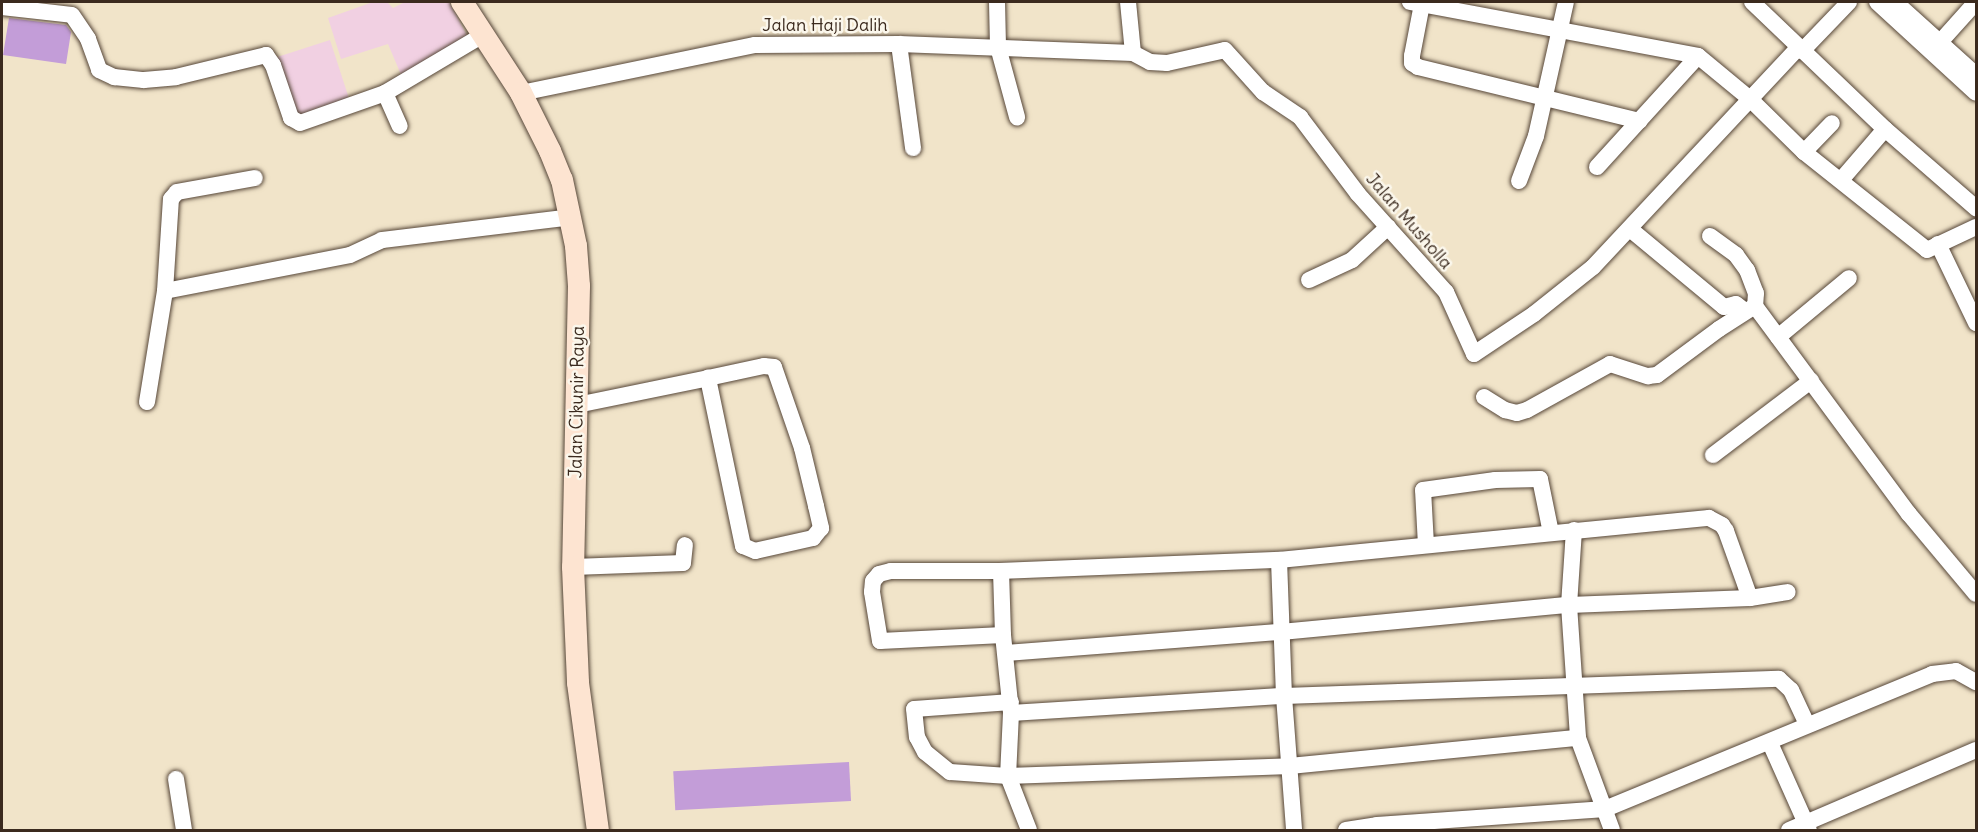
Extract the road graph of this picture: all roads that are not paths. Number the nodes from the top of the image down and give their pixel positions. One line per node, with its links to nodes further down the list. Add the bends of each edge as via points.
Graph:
1 (462, 2): 13 (street, Jalan Cikunir Raya)
2 (997, 2): 16 (street)
3 (1128, 2): 18 (street)
4 (1566, 2): 12 (street)
5 (1752, 2): 17 (street)
6 (1849, 2): 17 (street)
7 (1877, 2): 15 (street)
8 (1895, 2): 15 (street)
9 (1976, 2): 15 (street)
10 (1416, 3): 12 (street); 24 (street, via 1412,63)
11 (2, 7): 21 (street, via 72,15 88,39 99,70 114,77 176,77 266,55 291,118 300,123)
12 (1560, 30): 19 (street); 24 (street)
13 (483, 35): 21 (street); 22 (street, Jalan Cikunir Raya)
14 (899, 44): 16 (street, Jalan Haji Dalih); 22 (street, Jalan Haji Dalih, via 755,45); 31 (street)
15 (1936, 46): 20 (street); 23 (street)
16 (998, 47): 18 (street, Jalan Haji Dalih); 26 (street)
17 (1800, 49): 25 (street); 30 (street)
18 (1133, 53): 39 (street, Jalan Musholla, via 1150,62 1167,63 1225,50 1263,92 1300,117)
19 (1698, 56): 25 (street); 27 (street)
20 (1977, 75)
21 (386, 93): 29 (street)
22 (521, 93): 38 (street, Jalan Cikunir Raya, via 562,180)
23 (1977, 93)
24 (1546, 96): 27 (street); 36 (street)
25 (1750, 99): 32 (street); 41 (street)
26 (1017, 117)
27 (1640, 121): 33 (street)
28 (1832, 123): 32 (street)
29 (400, 126)
30 (1885, 129): 35 (street); 37 (street)
31 (914, 148)
32 (1804, 152): 35 (street)
33 (1597, 167)
34 (255, 178): 46 (street, via 177,192 171,199)
35 (1841, 180): 43 (street, via 1927,250)
36 (1519, 181)
37 (1977, 208)
38 (571, 217): 46 (street, via 382,240 350,255); 54 (street, Jalan Cikunir Raya, via 579,286)
39 (1388, 227): 41 (street, Jalan Musholla, via 1446,292 1474,354 1570,287); 45 (street, via 1352,260)
40 (1977, 227): 43 (street)
41 (1630, 229): 47 (street, via 1724,307 1736,304)
42 (1710, 236): 47 (street, via 1736,255 1747,270 1756,293)
43 (1938, 244): 48 (street)
44 (1849, 278): 49 (street)
45 (1309, 280)
46 (165, 291): 53 (street)
47 (1750, 309): 49 (street); 52 (street, via 1657,375 1648,376 1610,364 1517,413)
48 (1977, 323)
49 (1778, 337): 51 (street)
50 (708, 378): 50 (street, via 769,366 776,370 802,448 821,528 813,538 755,551 743,546); 54 (street)
51 (1811, 381): 55 (street); 64 (street, via 1909,514)
52 (1484, 397)
53 (147, 402)
54 (577, 405): 61 (street, Jalan Cikunir Raya)
55 (1713, 455)
56 (1574, 530): 57 (street); 65 (street, via 1709,518 1722,525 1729,537); 66 (street)
57 (1551, 532): 59 (street); 59 (street, via 1540,479 1495,480 1424,490)
58 (685, 545): 61 (street, via 683,563)
59 (1426, 545): 60 (street)
60 (1280, 560): 62 (street); 67 (street)
61 (573, 567): 85 (street, Jalan Cikunir Raya, via 579,683)
62 (1001, 571): 68 (street); 68 (street, via 891,571 879,574 873,581 872,592 880,641)
63 (1788, 592): 65 (street)
64 (1977, 594)
65 (1750, 598): 66 (street)
66 (1569, 605): 67 (street); 71 (street)
67 (1281, 632): 69 (street); 72 (street)
68 (1003, 635): 69 (street)
69 (1006, 653): 73 (street)
70 (1977, 682): 74 (street, via 1956,671 1932,674)
71 (1576, 687): 72 (street); 74 (street, via 1779,679 1791,690); 75 (street)
72 (1284, 696): 73 (street); 78 (street)
73 (1011, 708): 79 (street); 79 (street, via 914,709 917,737 925,752 950,772)
74 (1807, 724): 76 (street)
75 (1578, 738): 78 (street); 81 (street)
76 (1770, 743): 81 (street); 82 (street)
77 (1977, 750): 82 (street)
78 (1290, 766): 79 (street); 87 (street)
79 (1008, 776): 86 (street)
80 (176, 779): 84 (street)
81 (1605, 809): 83 (street); 89 (street)
82 (1807, 827): 90 (street)
83 (1377, 828): 88 (street)
84 (184, 831)
85 (598, 831)
86 (1029, 831)
87 (1294, 831)
88 (1346, 831)
89 (1612, 831)
90 (1789, 831)

